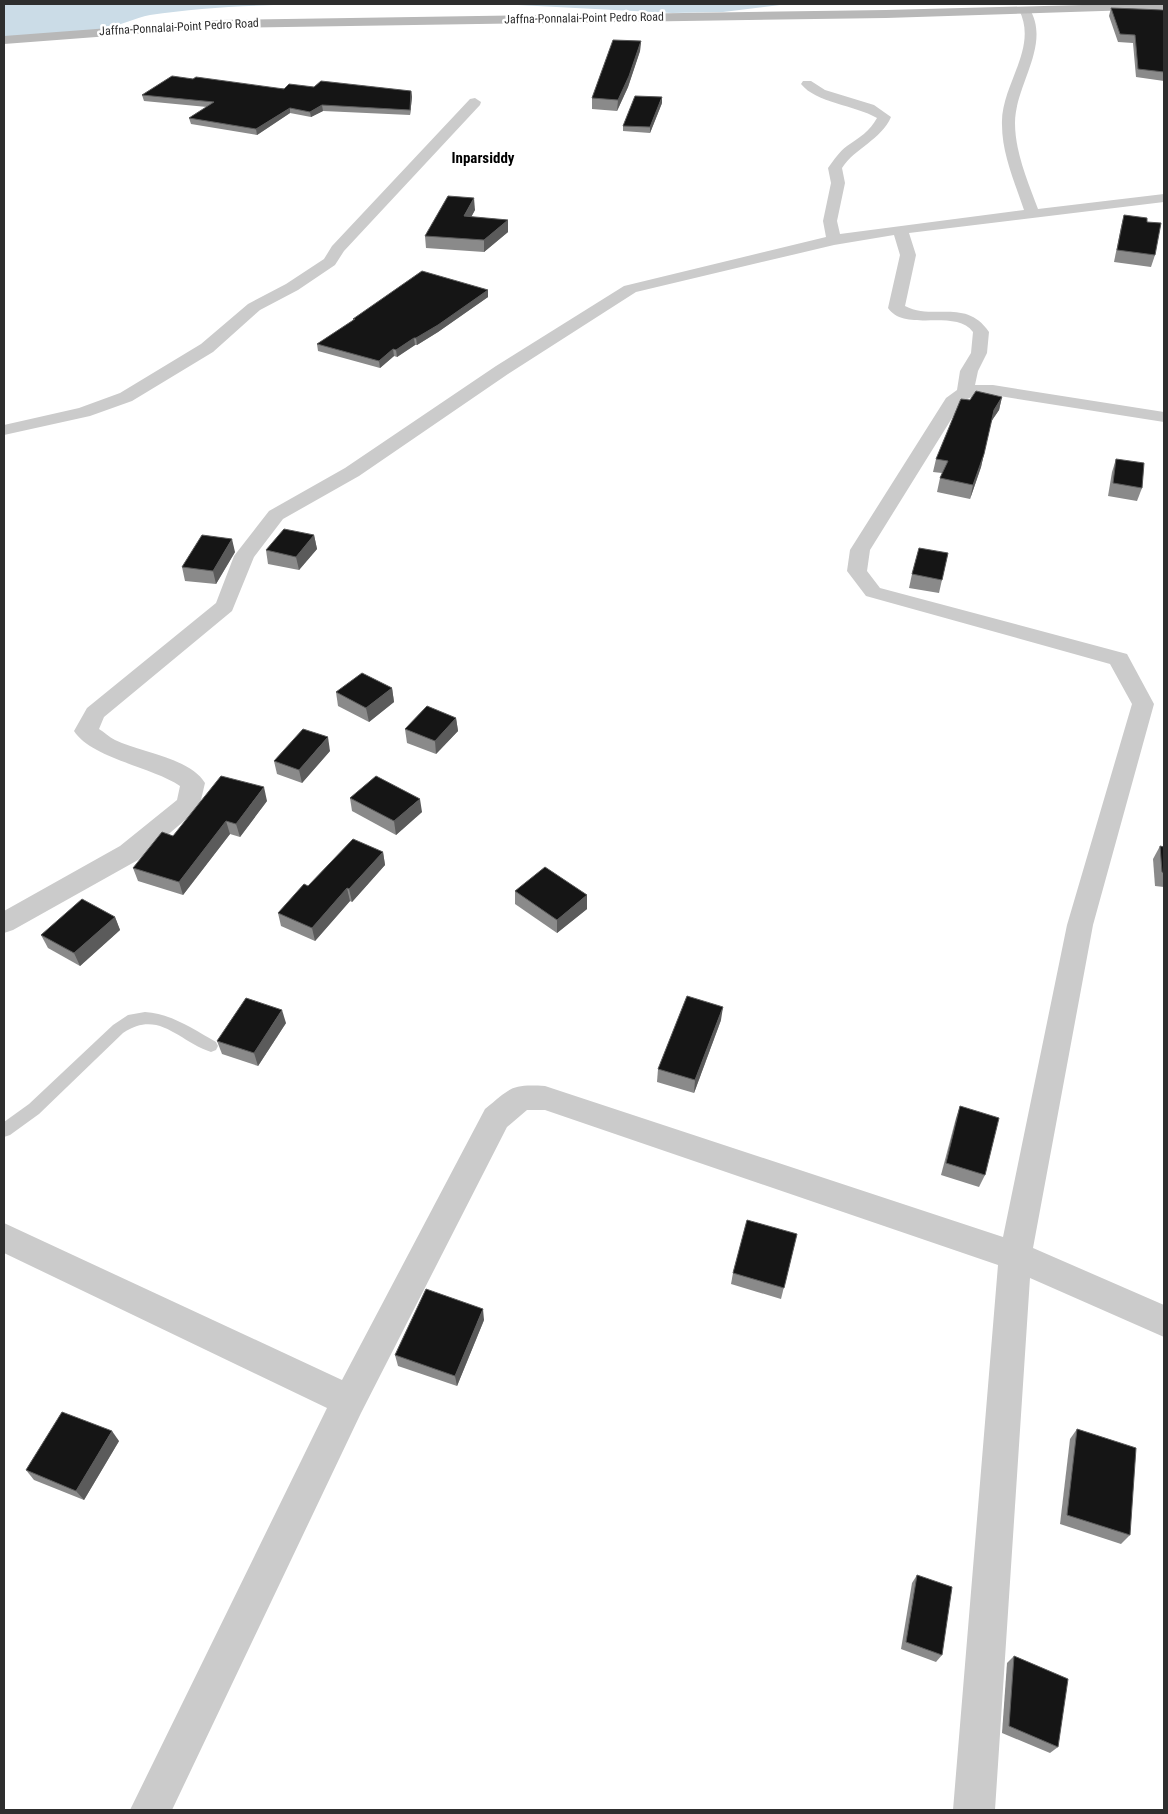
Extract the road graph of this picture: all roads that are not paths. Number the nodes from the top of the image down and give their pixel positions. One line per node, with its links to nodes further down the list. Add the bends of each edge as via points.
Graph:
1 (1164, 6): 2 (main road, Jaffna-Ponnalai-Point Pedro Road)
2 (1025, 10): 3 (main road, Jaffna-Ponnalai-Point Pedro Road, via 215,24); 7 (street, via 1031,24 1028,48 1008,124 1018,172)
3 (4, 40)
4 (807, 84): 9 (street, via 820,93 857,103 884,117 862,144 852,149 834,168 838,183 830,221)
5 (475, 102): 12 (street, via 337,249 330,262 254,307 207,348 126,397 84,412)
6 (1164, 198): 7 (street)
7 (1032, 213): 8 (street)
8 (900, 230): 9 (street); 10 (street, via 908,254 896,308 909,313 957,318 974,323 981,332 979,353 969,371)
9 (834, 240): 13 (street, via 630,289 502,370 352,472 276,515 244,556 225,606 95,714 86,731 106,745 174,771 193,783 188,804 129,853)
10 (965, 392): 11 (street, via 993,390); 17 (street, via 955,398 860,550 858,571 873,592 1119,659 1143,704 1080,925)
11 (1164, 417)
12 (4, 430)
13 (4, 923)
14 (211, 1046): 15 (lane, via 163,1021 134,1019 118,1029 34,1109)
15 (4, 1130)
16 (4, 1237): 19 (street)
17 (1015, 1256): 18 (street); 19 (street, via 545,1098 521,1097 496,1118); 21 (street)
18 (1164, 1321)
19 (349, 1401): 20 (street)
20 (151, 1810)
21 (974, 1810)

